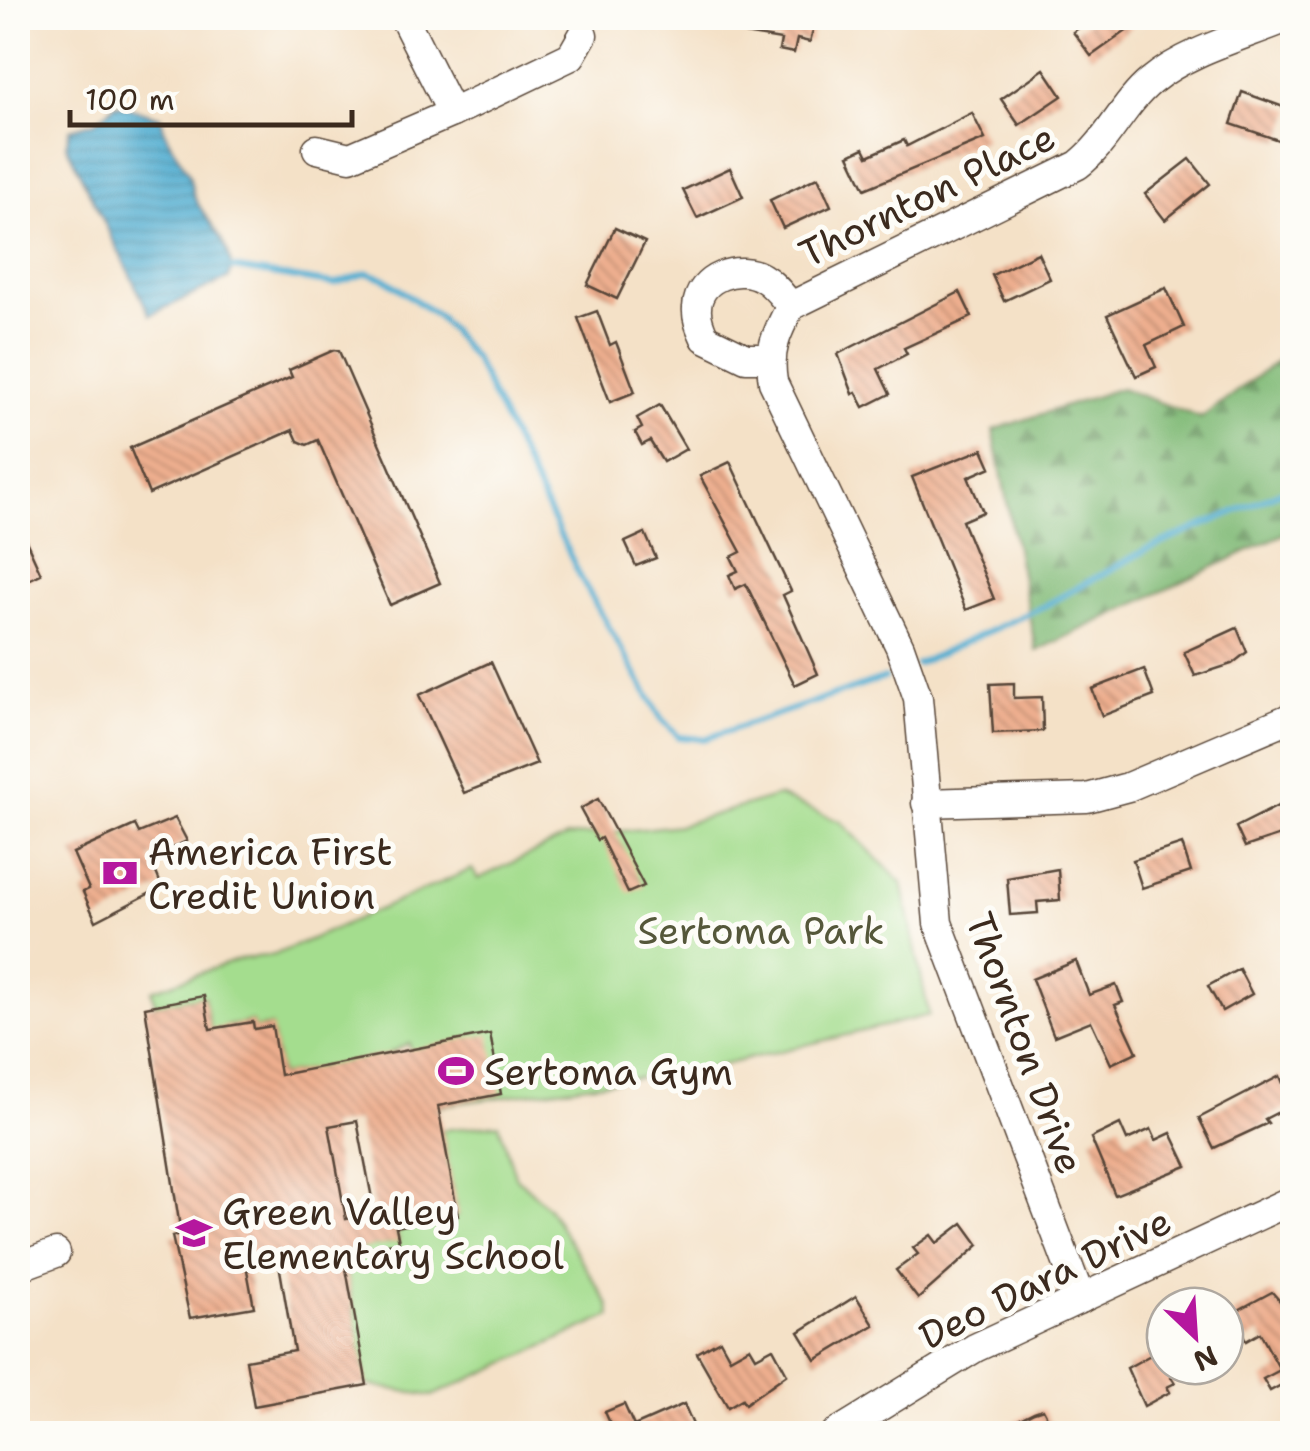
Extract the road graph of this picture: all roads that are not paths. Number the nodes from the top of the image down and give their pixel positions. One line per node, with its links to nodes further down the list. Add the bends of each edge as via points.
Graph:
1 (404, 18): 4 (street)
2 (1288, 18): 6 (street, Thornton Place, via 1148,83 1099,149 1078,165)
3 (582, 34): 4 (street, via 571,56)
4 (452, 113): 5 (street, via 350,157)
5 (317, 149)
6 (791, 306): 7 (street); 7 (street, via 763,278 742,271 714,279 702,291 696,306 705,338 746,358)
7 (769, 358): 9 (street, Thornton Drive, via 774,382 918,698)
8 (1292, 716): 9 (street, via 1128,787 1086,798)
9 (926, 803): 13 (street, Thornton Drive, via 938,923)
10 (1292, 1200): 13 (street, Deo Dara Drive)
11 (56, 1252): 12 (street)
12 (18, 1268)
13 (1081, 1299): 14 (street, Deo Dara Drive, via 975,1348)
14 (836, 1434)

